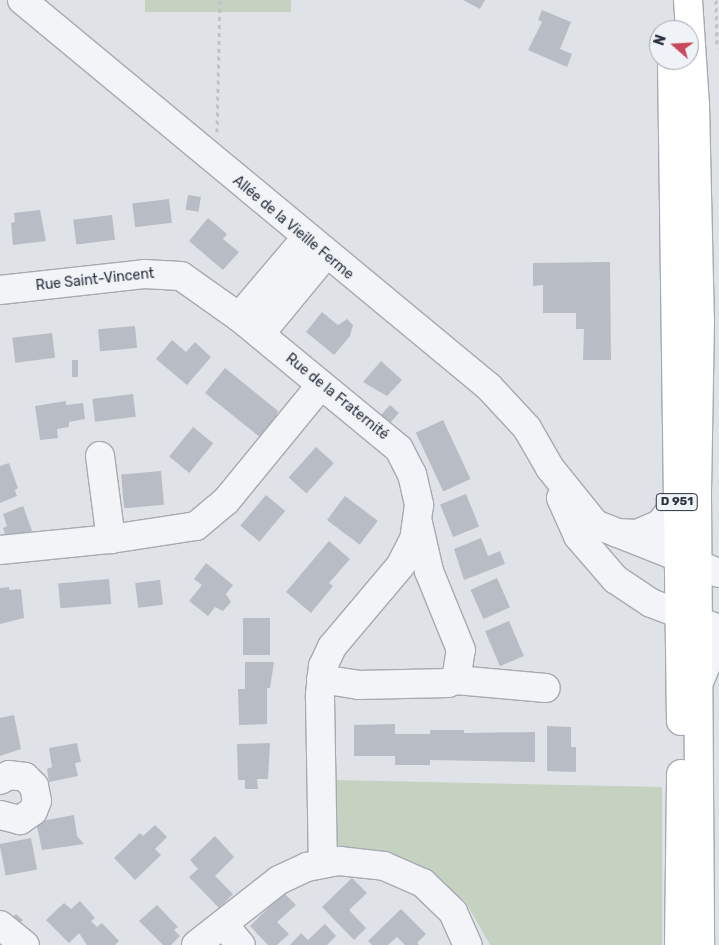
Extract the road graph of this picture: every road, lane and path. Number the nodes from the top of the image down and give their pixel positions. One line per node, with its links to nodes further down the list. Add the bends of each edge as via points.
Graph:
1 (22, 0): 7 (street, Allée de la Vieille Ferme)
2 (220, 0): 7 (path, via 219,127)
3 (669, 0): 5 (main road)
4 (688, 0): 21 (main road, D 951, via 695,105 700,320)
5 (670, 20)
6 (672, 70): 9 (main road, D 951)
7 (209, 157): 8 (street, Allée de la Vieille Ferme)
8 (316, 246): 11 (street); 12 (street); 15 (street, Allée de la Vieille Ferme, via 489,387 526,428)
9 (676, 251): 16 (main road, D 951); 21 (main road, D 951, via 685,325)
10 (0, 290): 11 (street, Rue Saint-Vincent, via 168,273 189,280)
11 (239, 317): 12 (street, Rue Saint-Vincent)
12 (260, 334): 13 (street, Rue de la Fraternité)
13 (321, 385): 17 (street, Rue de la Fraternité, via 381,430 399,449 416,489); 19 (street, via 208,518 187,529)
14 (100, 456): 19 (street)
15 (550, 468): 18 (street, Allée de la Vieille Ferme, via 587,517); 22 (street, Allée de la Vieille Ferme, via 569,521 599,564 632,592)
16 (677, 502): 18 (street, via 660,524 648,531); 21 (main road, D 951)
17 (418, 523): 24 (street, Rue de la Fraternité, via 401,565 332,647); 25 (street, Rue de la Fraternité, via 429,571 461,650)
18 (614, 533): 21 (street, Allée de la Vieille Ferme)
19 (111, 539): 20 (street)
20 (0, 550)
21 (696, 564): 22 (main road, D 951)
22 (697, 622): 26 (main road, D 951); 32 (main road, D 951, via 692,832); 37 (main road, D 951)
23 (719, 651): 26 (street, via 707,663)
24 (321, 678): 25 (street, via 359,685 448,684); 30 (street, Rue de la Fraternité)
25 (456, 680): 27 (street)
26 (699, 682): 32 (main road, D 951)
27 (546, 688)
28 (0, 780): 29 (street, via 8,775 25,776 34,786 37,801 33,811 20,820)
29 (0, 816)
30 (323, 863): 33 (street, via 279,880); 36 (street, via 357,861 407,874 439,896 464,931)
31 (0, 925): 34 (street)
32 (700, 932)
33 (233, 935): 35 (street)
34 (25, 945)
35 (196, 945)
36 (468, 945)
37 (679, 945)

